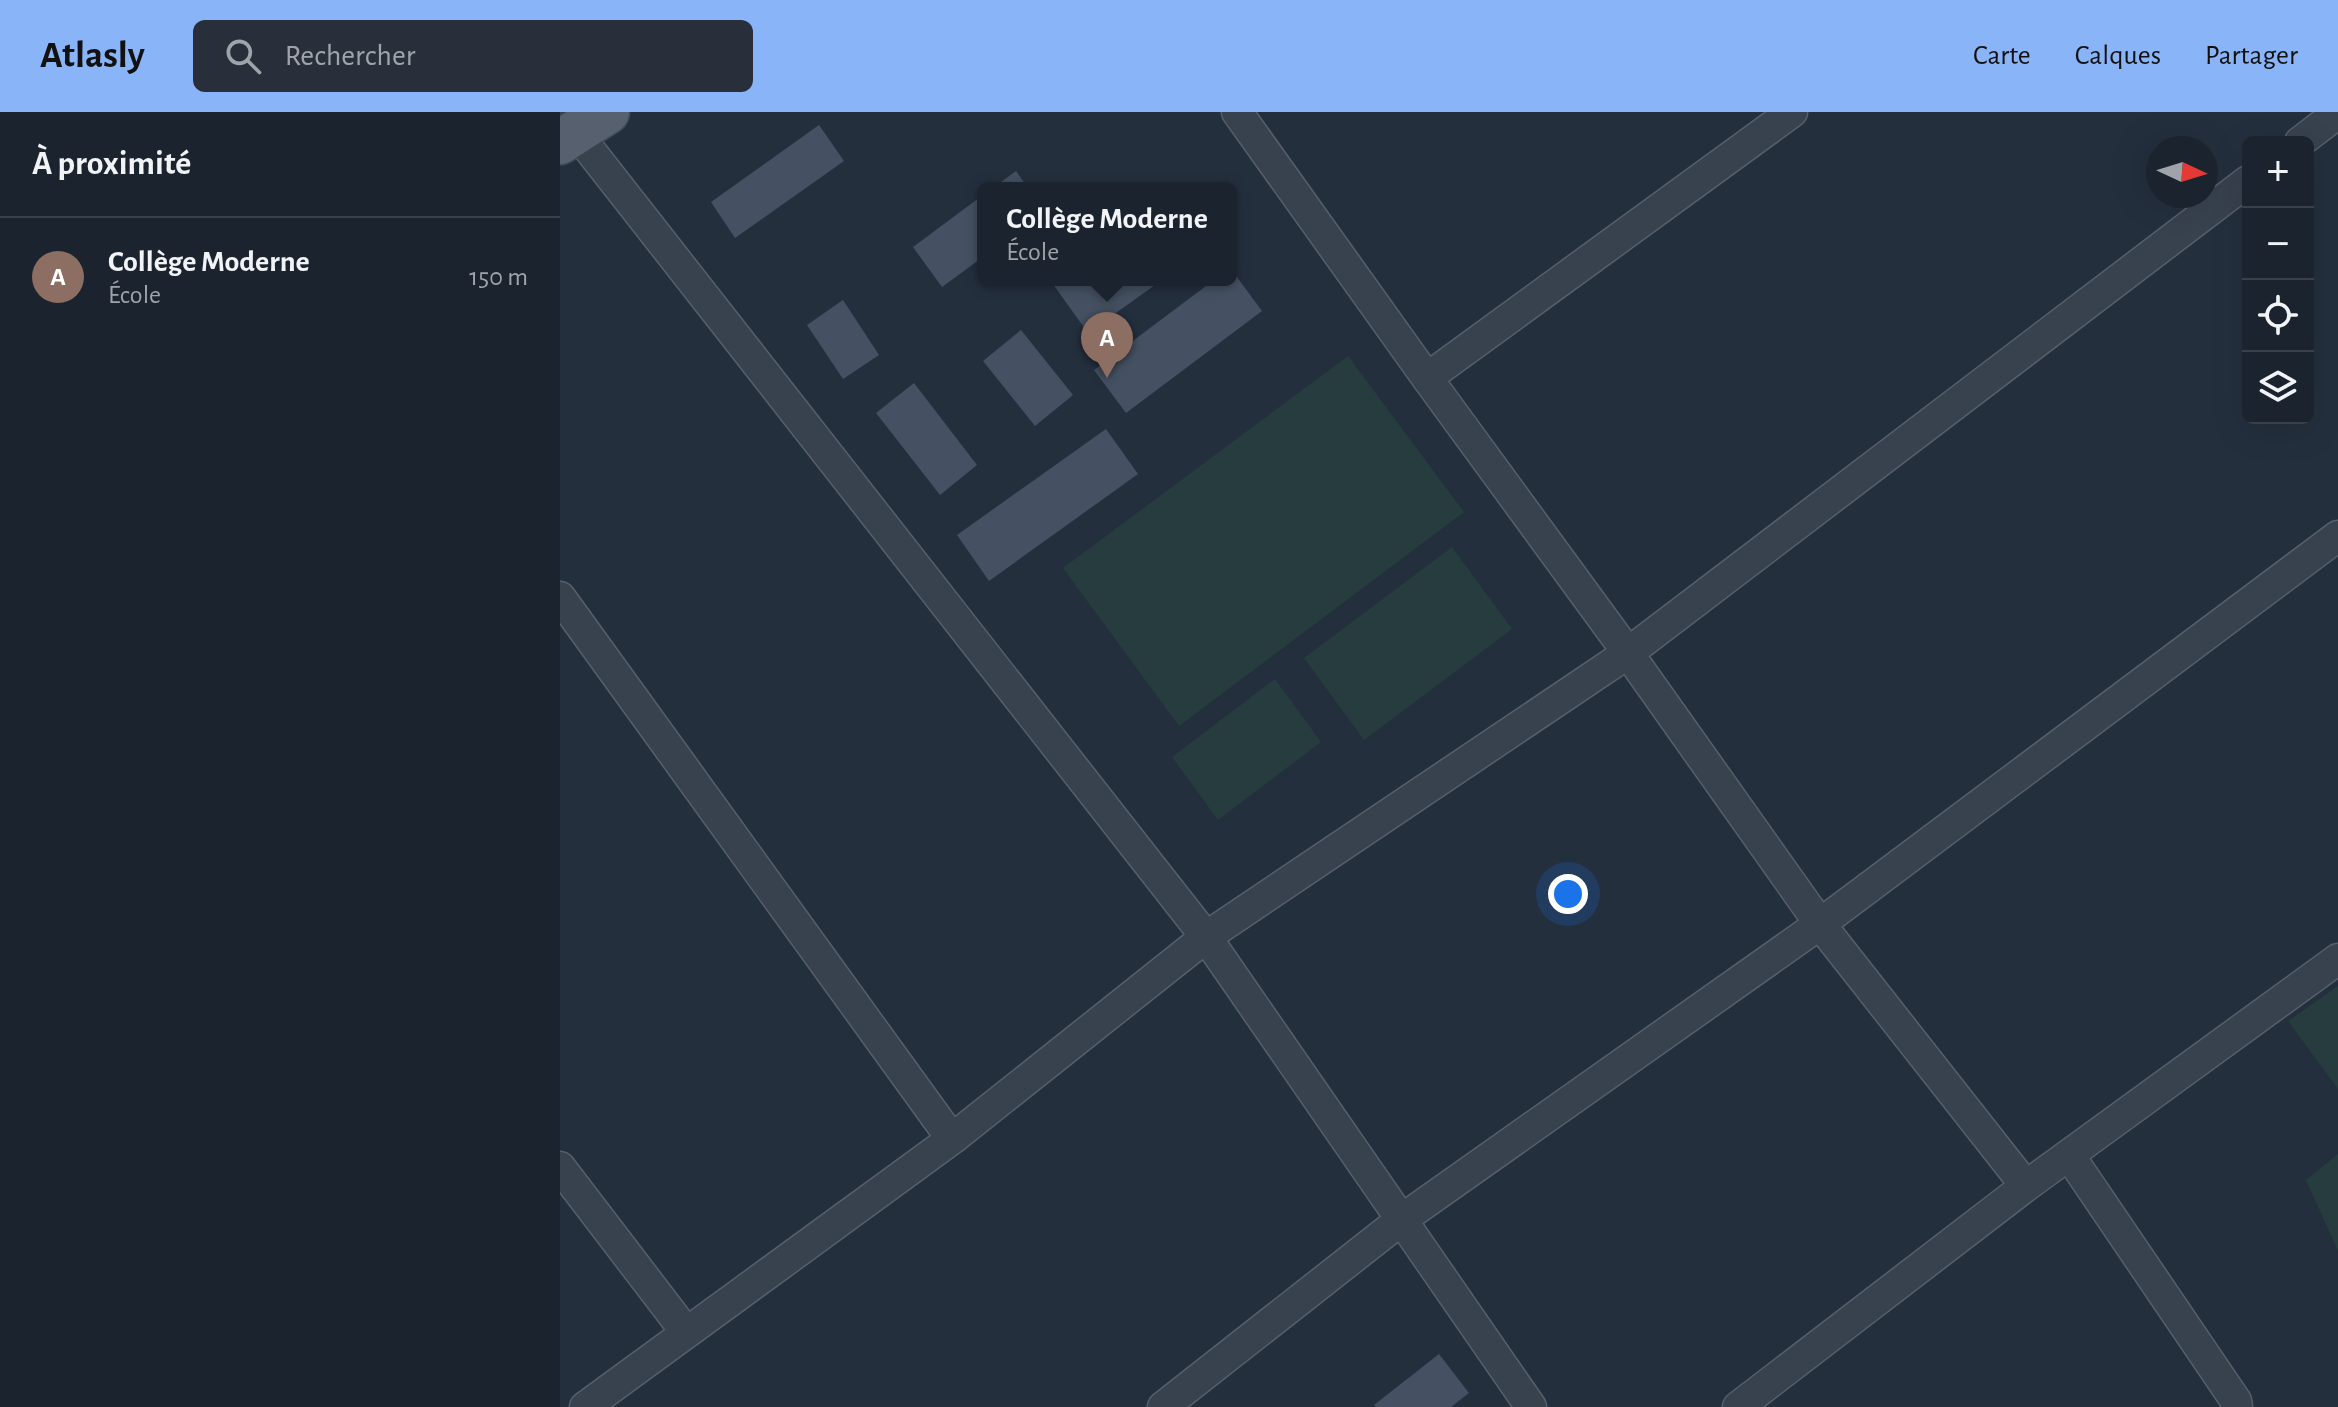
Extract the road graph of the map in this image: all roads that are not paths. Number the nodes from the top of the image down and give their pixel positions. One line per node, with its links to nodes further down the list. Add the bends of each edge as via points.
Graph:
1 (1237, 112): 7 (street)
2 (1792, 112): 7 (street)
3 (2338, 113): 5 (street)
4 (576, 125): 12 (street)
5 (2308, 136)
6 (2242, 186): 10 (street)
7 (1427, 378): 10 (street)
8 (2338, 536): 11 (street)
9 (560, 597): 14 (street)
10 (1628, 653): 11 (street); 12 (street)
11 (1820, 924): 17 (street); 18 (street)
12 (1206, 937): 14 (street); 18 (street)
13 (2338, 959): 15 (street)
14 (952, 1139): 19 (street)
15 (2069, 1155): 17 (street); 24 (street)
16 (560, 1167): 19 (street)
17 (2026, 1186): 23 (street)
18 (1401, 1220): 21 (street); 22 (street)
19 (686, 1332): 20 (street)
20 (585, 1407)
21 (1163, 1407)
22 (1531, 1407)
23 (1738, 1407)
24 (2237, 1407)

